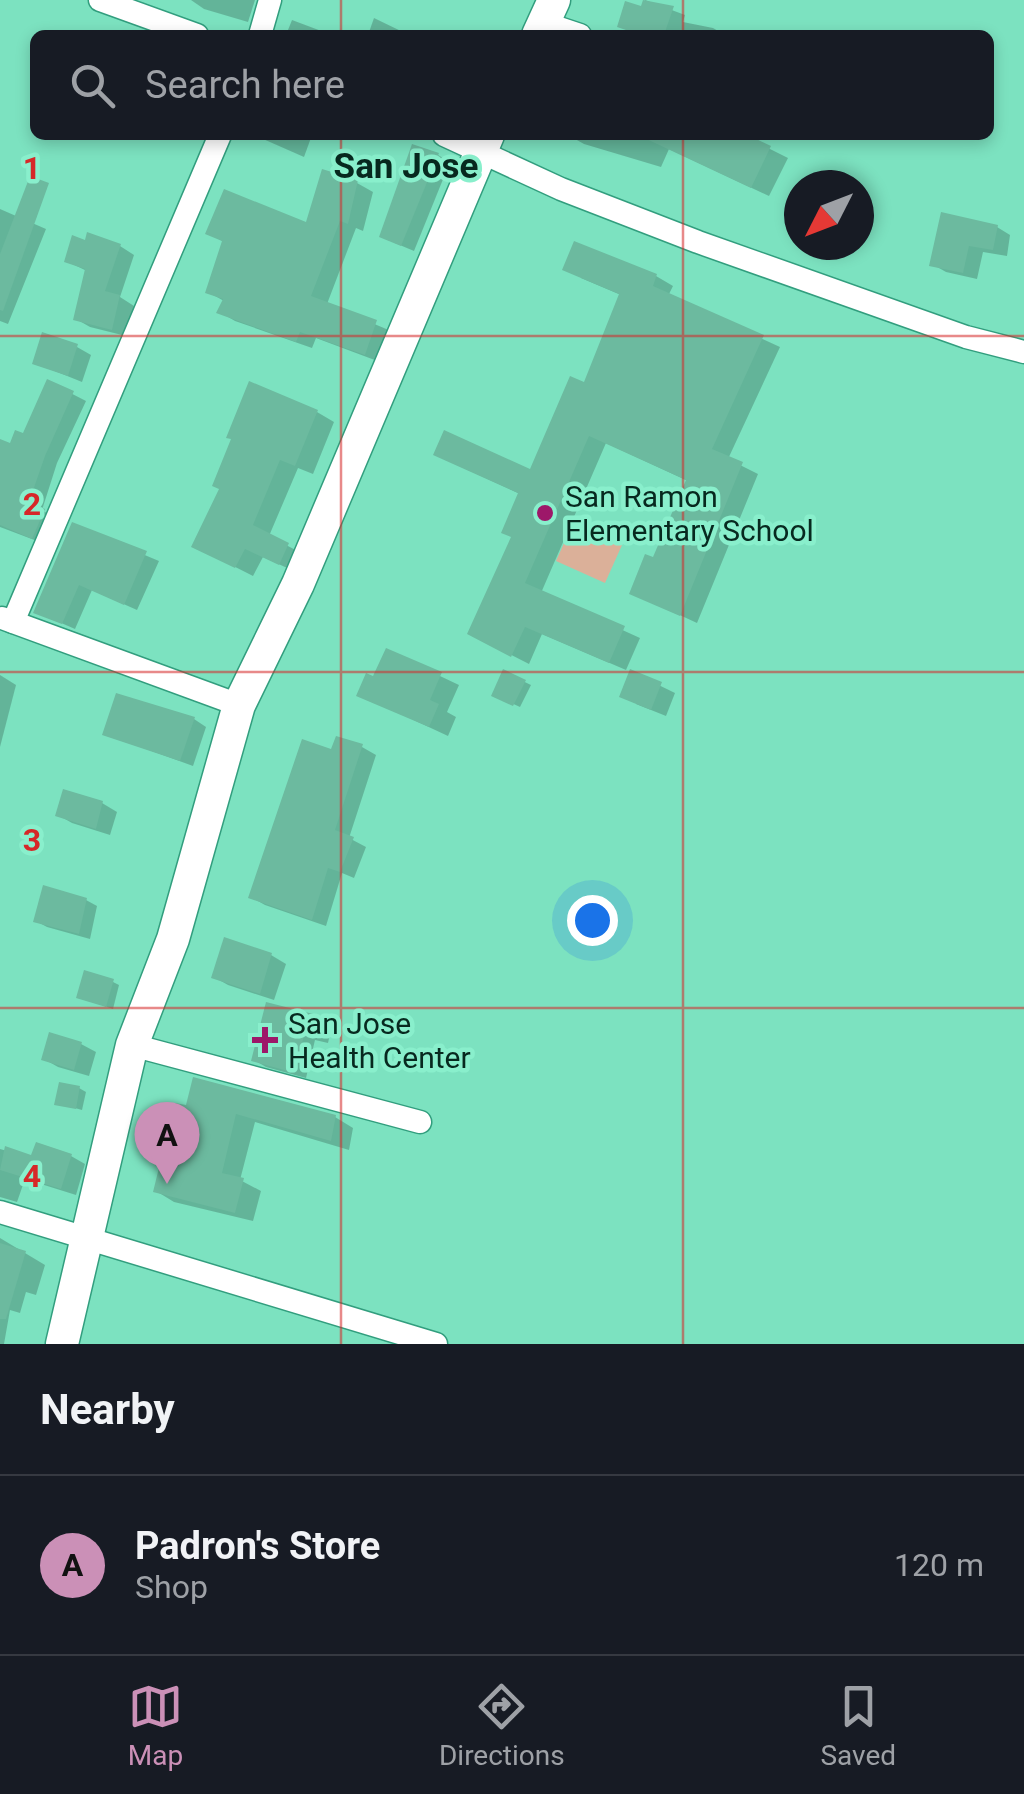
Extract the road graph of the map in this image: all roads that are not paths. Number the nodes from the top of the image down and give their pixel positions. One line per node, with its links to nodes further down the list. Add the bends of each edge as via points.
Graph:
1 (100, 0): 4 (street)
2 (270, 0): 5 (street)
3 (545, 19): 6 (street)
4 (183, 30)
5 (261, 30)
6 (569, 30)
7 (218, 140): 10 (street)
8 (484, 142): 9 (street, via 561,189 966,337); 11 (street, via 298,584)
9 (1024, 352)
10 (6, 620): 11 (street)
11 (238, 705): 12 (street, via 172,939)
12 (132, 1045): 13 (street); 15 (street)
13 (420, 1122)
14 (0, 1212): 15 (street)
15 (85, 1238): 16 (street); 17 (street)
16 (62, 1344)
17 (436, 1344)

